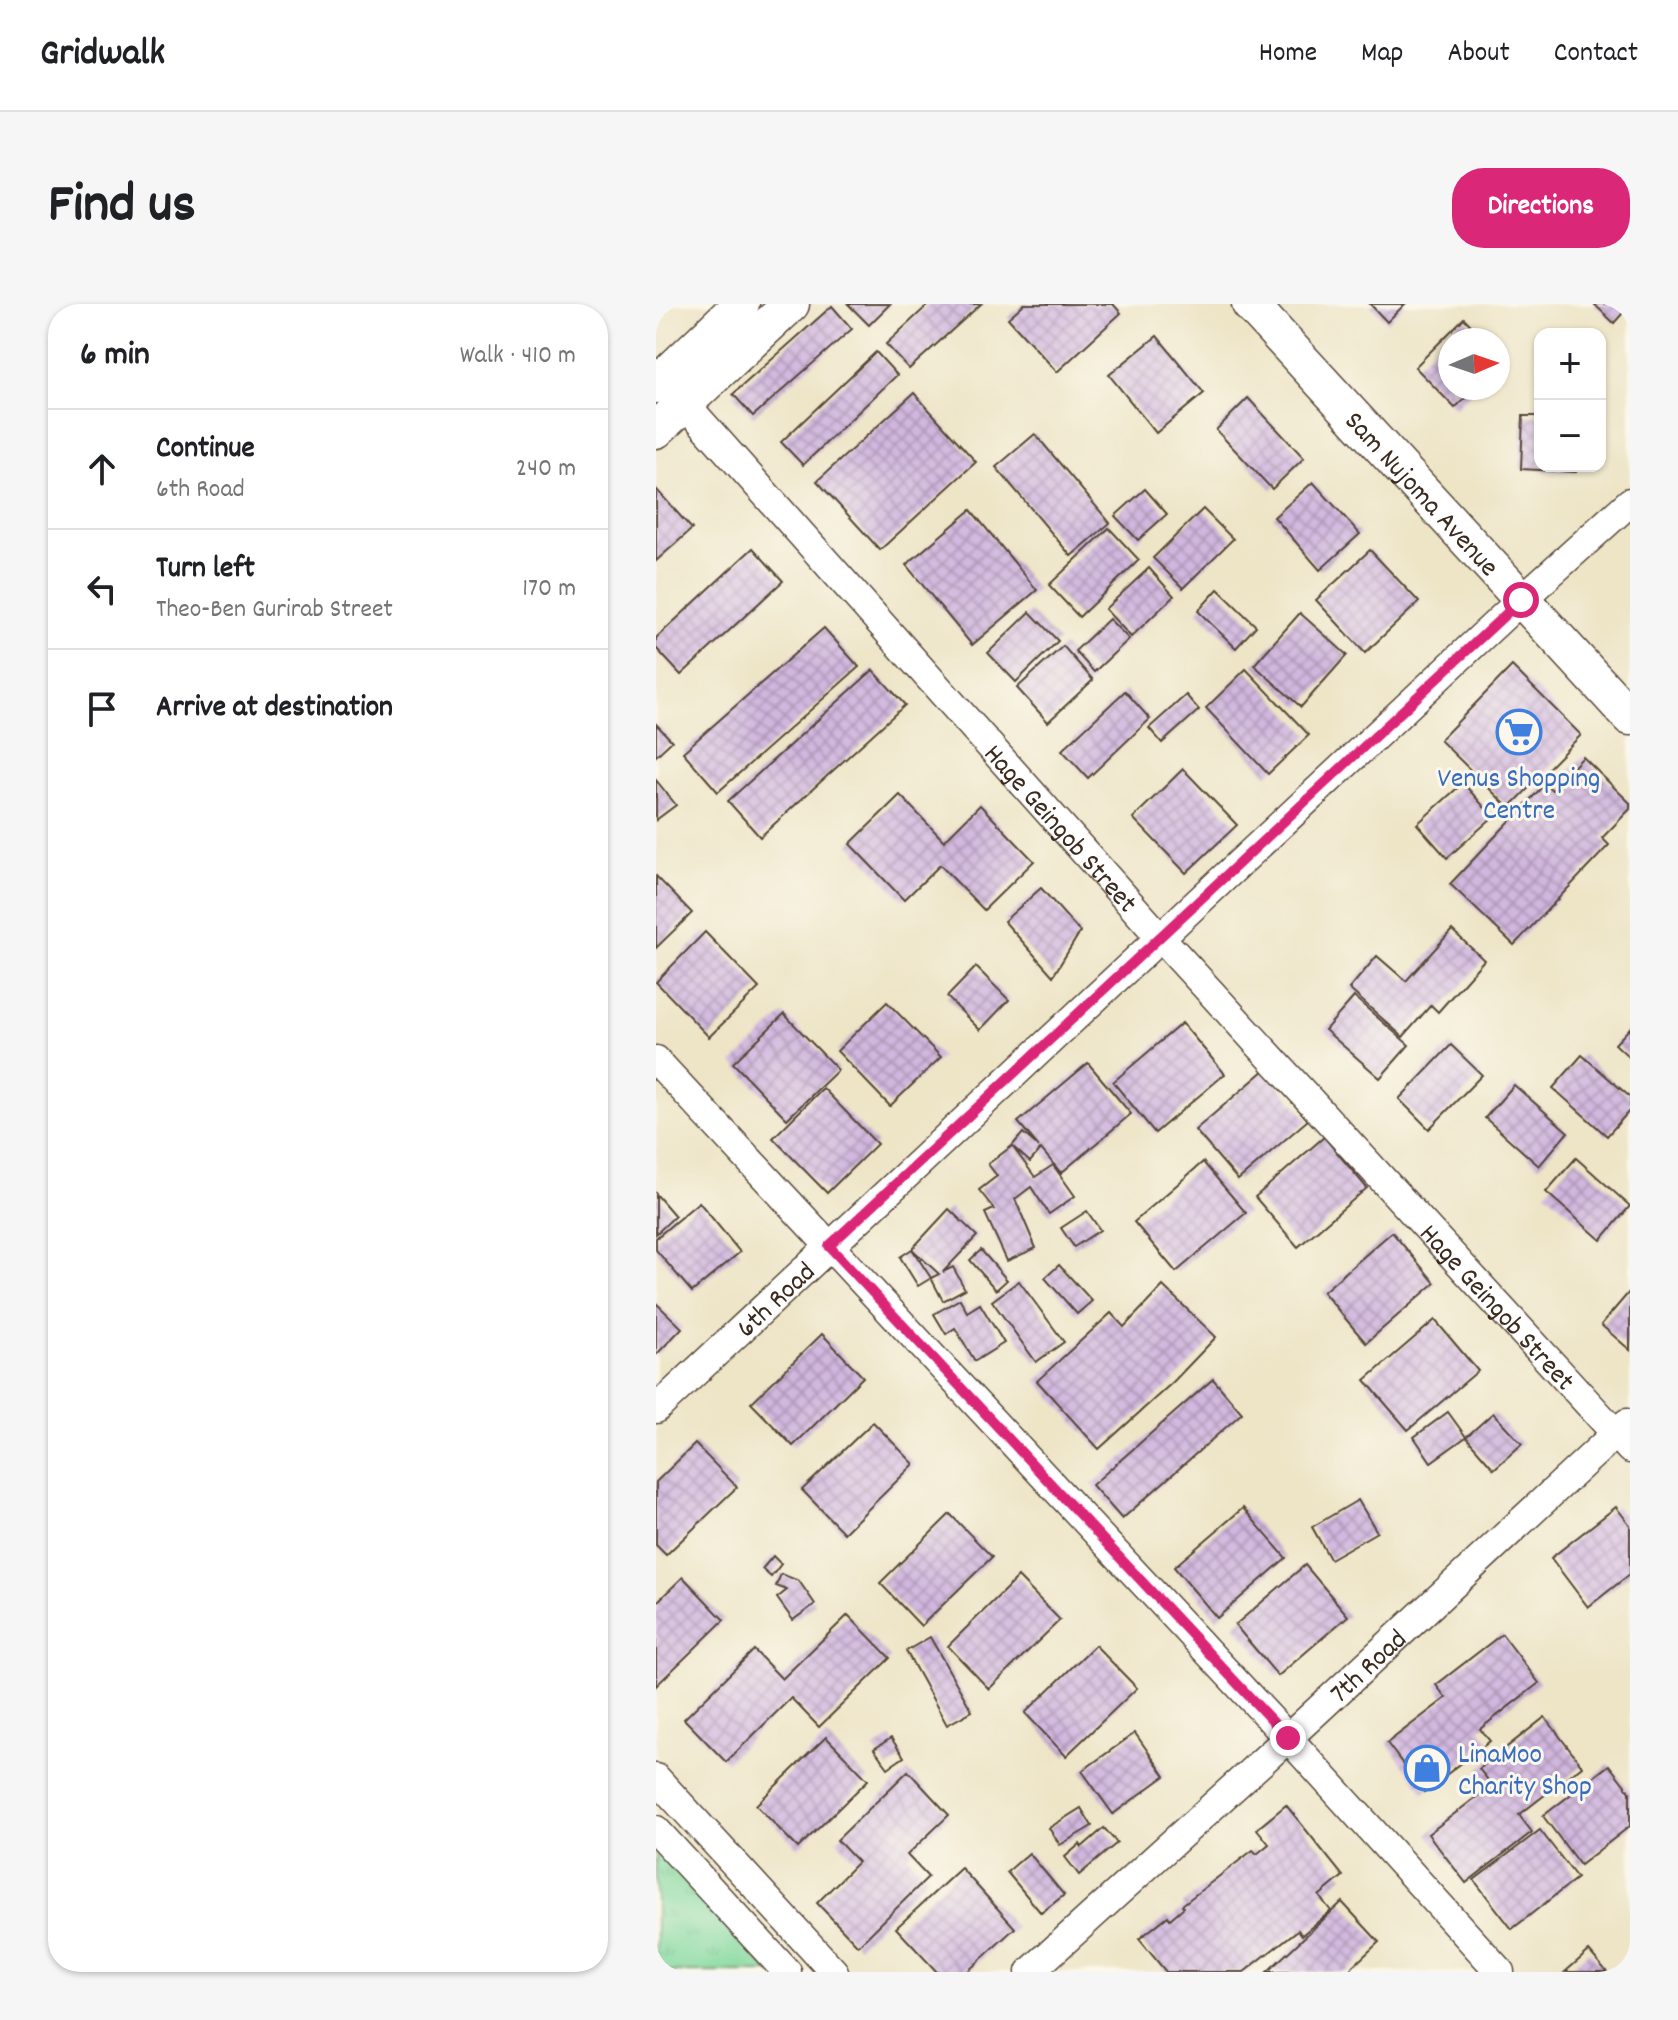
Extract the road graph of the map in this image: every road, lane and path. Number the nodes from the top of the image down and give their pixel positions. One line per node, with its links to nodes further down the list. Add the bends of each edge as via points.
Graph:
1 (741, 304): 4 (main road)
2 (791, 304): 4 (main road)
3 (1250, 304): 7 (main road, Sam Nujoma Avenue)
4 (668, 389): 5 (main road); 9 (street, Hage Geingob Street)
5 (656, 430)
6 (1630, 502): 7 (street, 6th Road)
7 (1521, 600): 8 (main road, Sam Nujoma Avenue); 9 (street, 6th Road)
8 (1630, 717)
9 (1160, 937): 11 (street, 6th Road); 13 (street, Hage Geingob Street)
10 (656, 1060): 11 (street)
11 (829, 1246): 12 (street, 6th Road); 14 (street)
12 (656, 1409)
13 (1625, 1434): 14 (street, 7th Road)
14 (1288, 1738): 19 (street, 7th Road); 20 (street)
15 (656, 1778): 18 (street)
16 (656, 1830): 17 (street)
17 (787, 1972)
18 (834, 1972)
19 (1030, 1972)
20 (1500, 1972)

